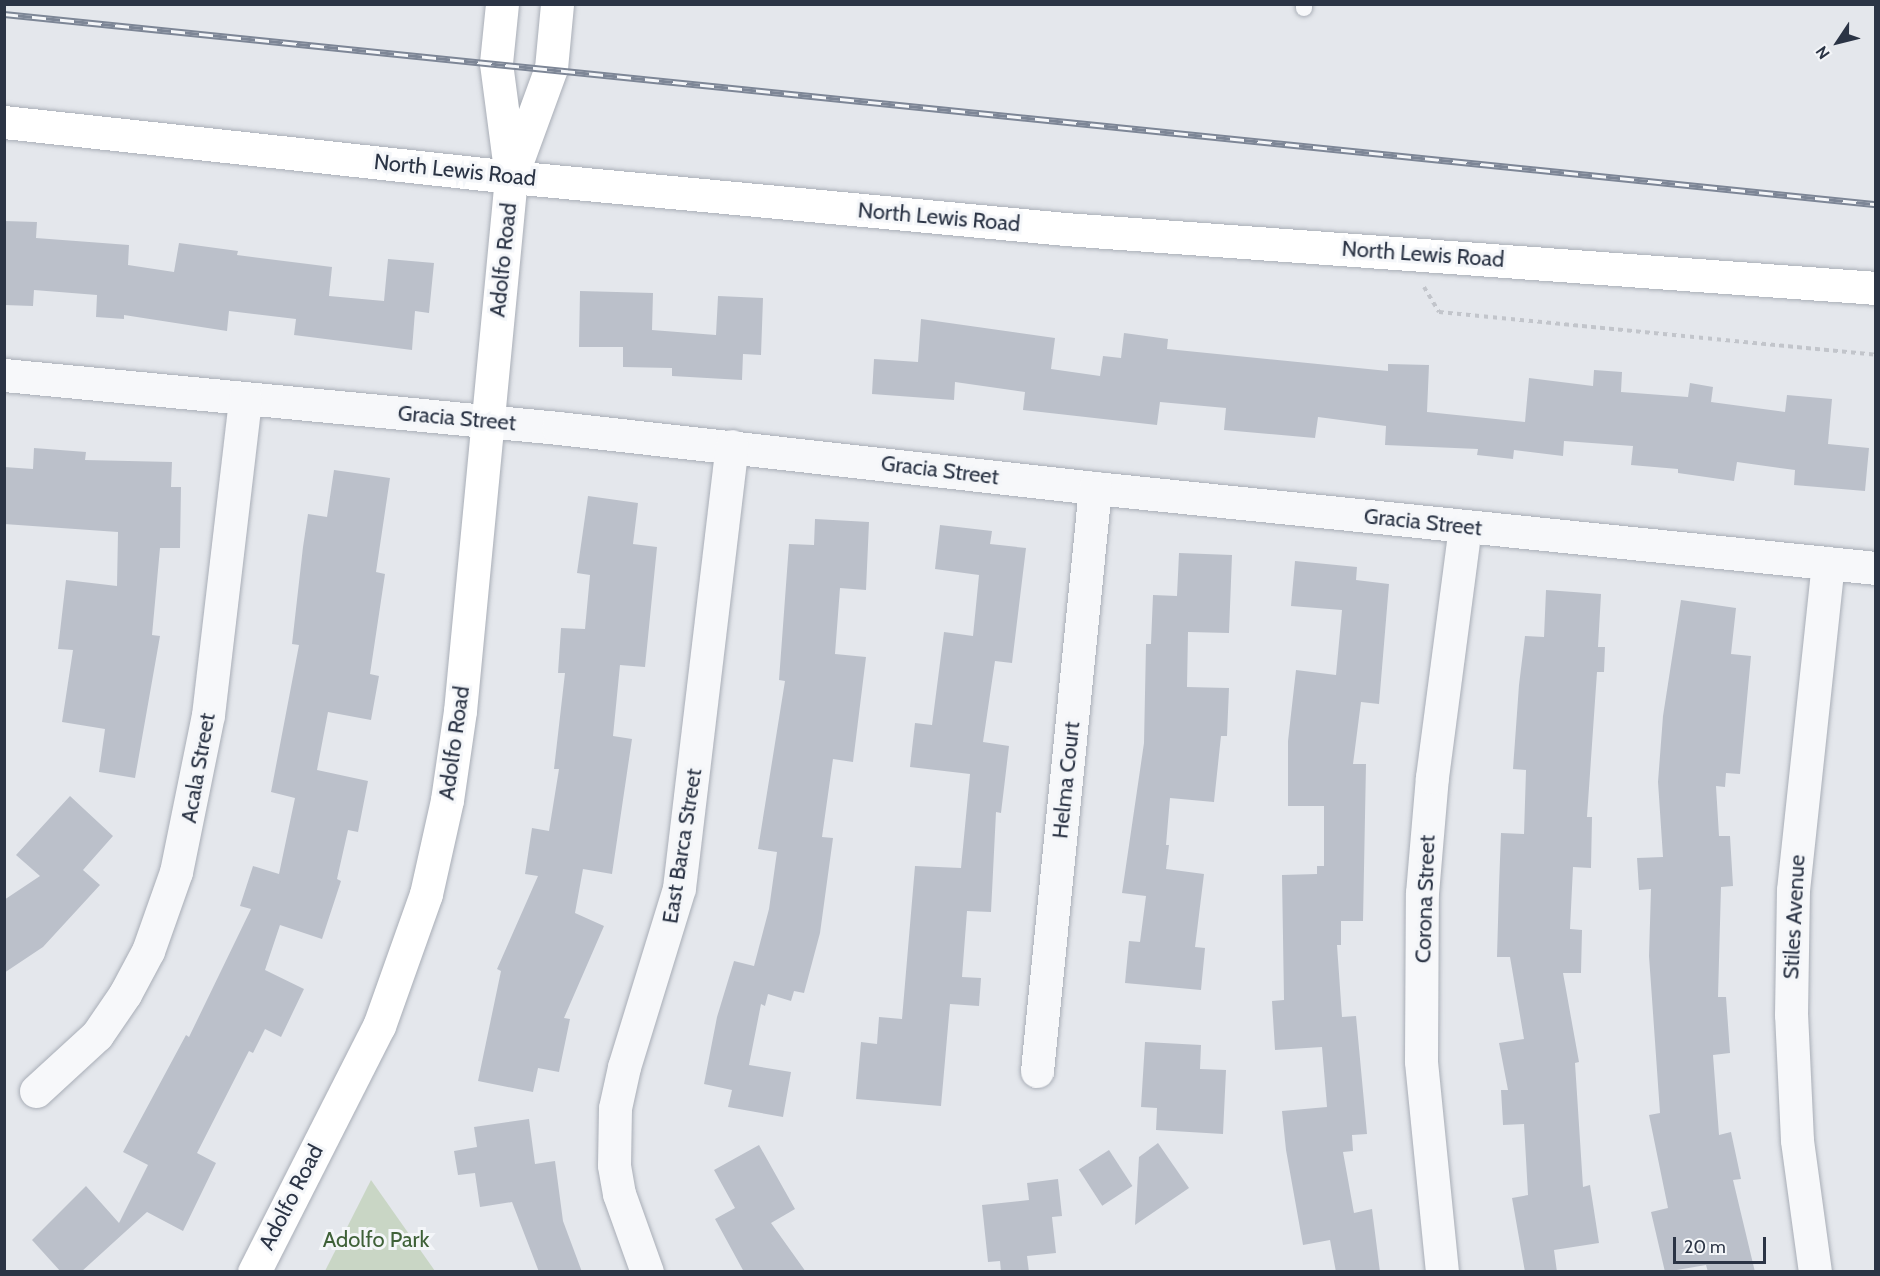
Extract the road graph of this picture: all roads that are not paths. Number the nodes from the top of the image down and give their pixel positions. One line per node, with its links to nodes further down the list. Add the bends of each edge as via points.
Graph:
1 (502, 4): 4 (main road, Adolfo Road, via 496,63)
2 (557, 4): 4 (main road, Adolfo Road, via 550,68)
3 (4, 122): 4 (main road, North Lewis Road)
4 (511, 177): 5 (main road, North Lewis Road, via 1065,229); 8 (main road, Adolfo Road)
5 (1875, 288)
6 (4, 375): 7 (street, Gracia Street)
7 (245, 399): 8 (street, Gracia Street); 15 (street, Acala Street, via 208,715 176,872 151,944 98,1035)
8 (487, 421): 9 (street, Gracia Street); 16 (main road, Adolfo Road, via 460,711 447,800 426,894 379,1026)
9 (732, 446): 10 (street, Gracia Street); 17 (street, East Barca Street, via 679,888 615,1108 614,1166 619,1194)
10 (1095, 488): 11 (street, Gracia Street); 14 (street, Helma Court)
11 (1465, 527): 12 (street, Gracia Street); 18 (street, Corona Street, via 1432,777 1422,892 1421,1061)
12 (1828, 563): 13 (street, Gracia Street); 19 (street, Stiles Avenue, via 1793,890 1791,981 1797,1140)
13 (1875, 568)
14 (1037, 1071)
15 (36, 1091)
16 (254, 1272)
17 (647, 1272)
18 (1442, 1272)
19 (1815, 1272)

